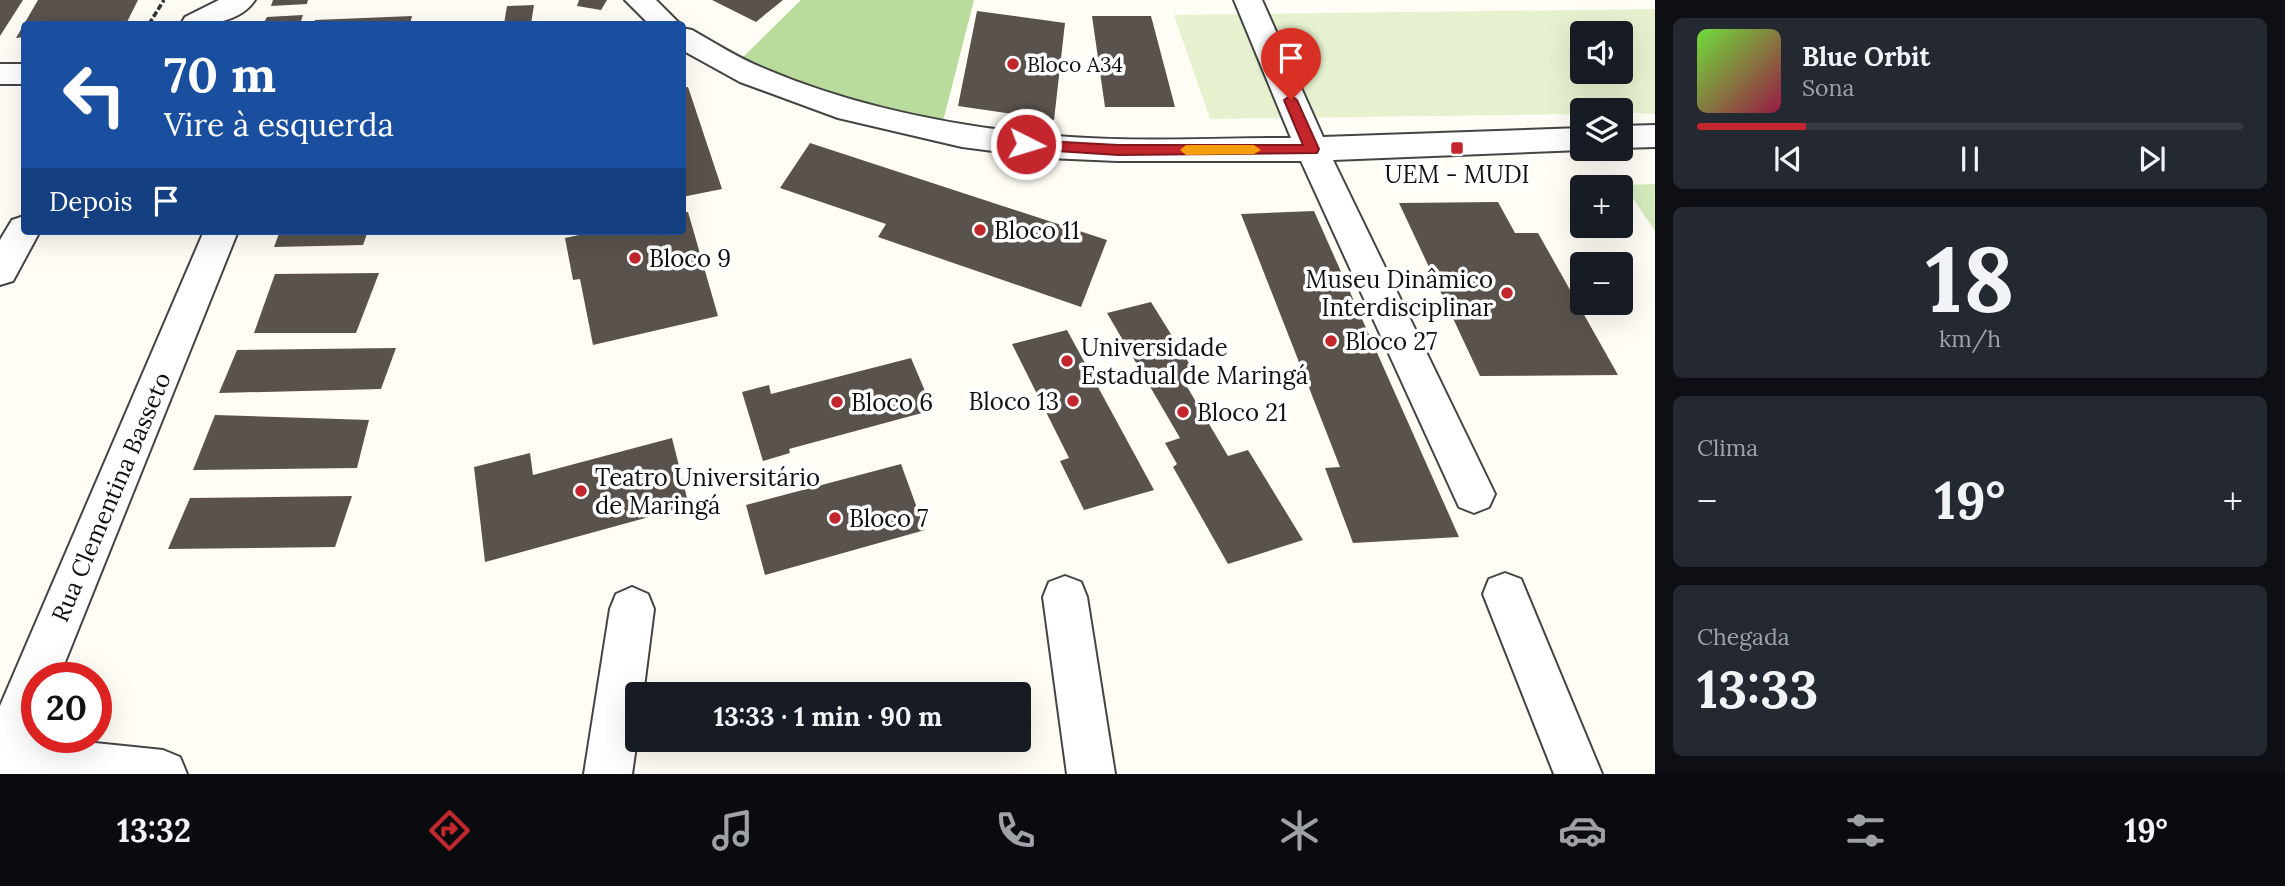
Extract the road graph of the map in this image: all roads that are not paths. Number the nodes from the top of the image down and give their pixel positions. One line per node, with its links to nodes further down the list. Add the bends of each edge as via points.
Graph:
1 (240, 0): 4 (street)
2 (639, 0): 5 (street)
3 (1248, 0): 12 (street)
4 (201, 21)
5 (663, 21)
6 (686, 39): 12 (street, via 751,75 799,93 849,110 961,136 1118,150)
7 (0, 74): 8 (street)
8 (21, 74)
9 (1655, 136): 10 (street)
10 (1633, 137)
11 (1570, 139): 12 (street)
12 (1312, 149): 16 (street)
13 (21, 234): 15 (street)
14 (219, 235): 20 (street, Rua Clementina Basseto)
15 (0, 271)
16 (1474, 494)
17 (1505, 594): 24 (street)
18 (1065, 597): 23 (street)
19 (632, 609): 22 (street)
20 (1, 757): 21 (street)
21 (163, 774)
22 (608, 774)
23 (1091, 774)
24 (1578, 774)

